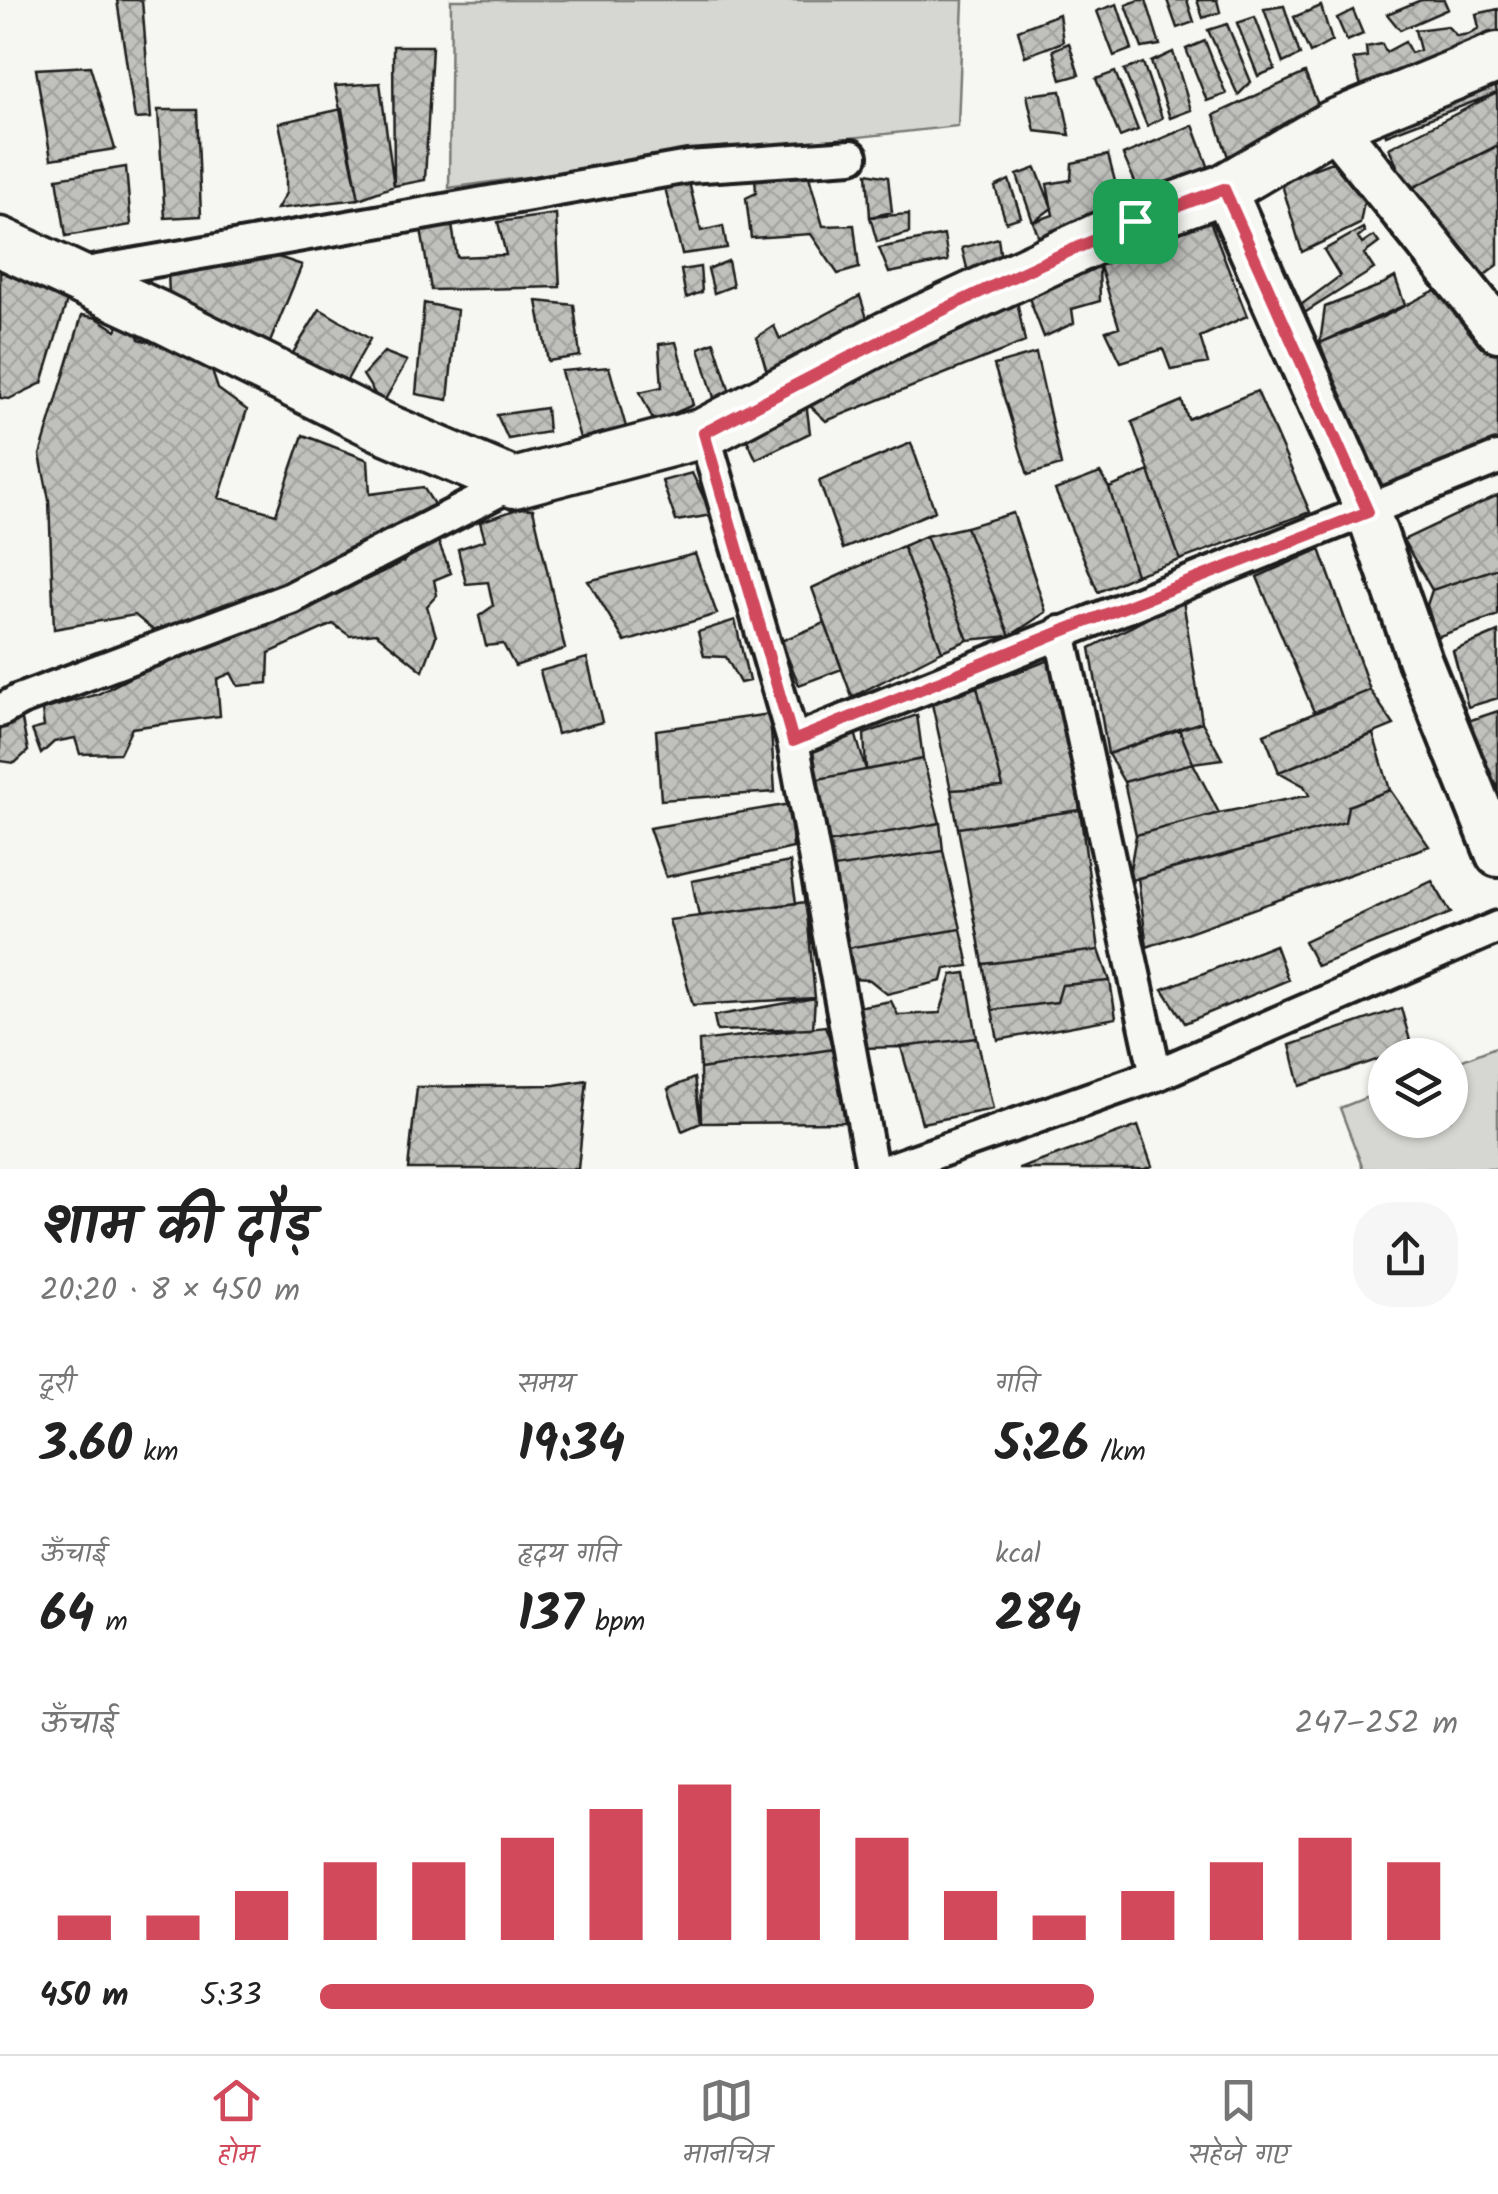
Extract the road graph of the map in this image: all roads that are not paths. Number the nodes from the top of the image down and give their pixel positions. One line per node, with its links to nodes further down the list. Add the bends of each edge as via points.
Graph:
1 (1498, 57): 2 (main road)
2 (1334, 124): 4 (main road); 7 (main road)
3 (852, 156): 6 (street, via 688,168)
4 (1224, 189): 8 (main road, via 1135,221 887,336); 11 (main road)
5 (0, 242): 6 (main road)
6 (69, 276): 10 (main road, via 382,428)
7 (1498, 330)
8 (704, 433): 10 (main road); 14 (street)
9 (1498, 458): 11 (street)
10 (514, 483): 13 (street, via 291,598)
11 (1368, 512): 12 (street); 15 (main road, via 1420,661)
12 (1060, 632): 14 (street); 17 (street)
13 (0, 710)
14 (793, 741): 18 (street)
15 (1494, 837)
16 (1498, 928): 17 (street)
17 (1156, 1074): 19 (street)
18 (872, 1169)
19 (890, 1169)

